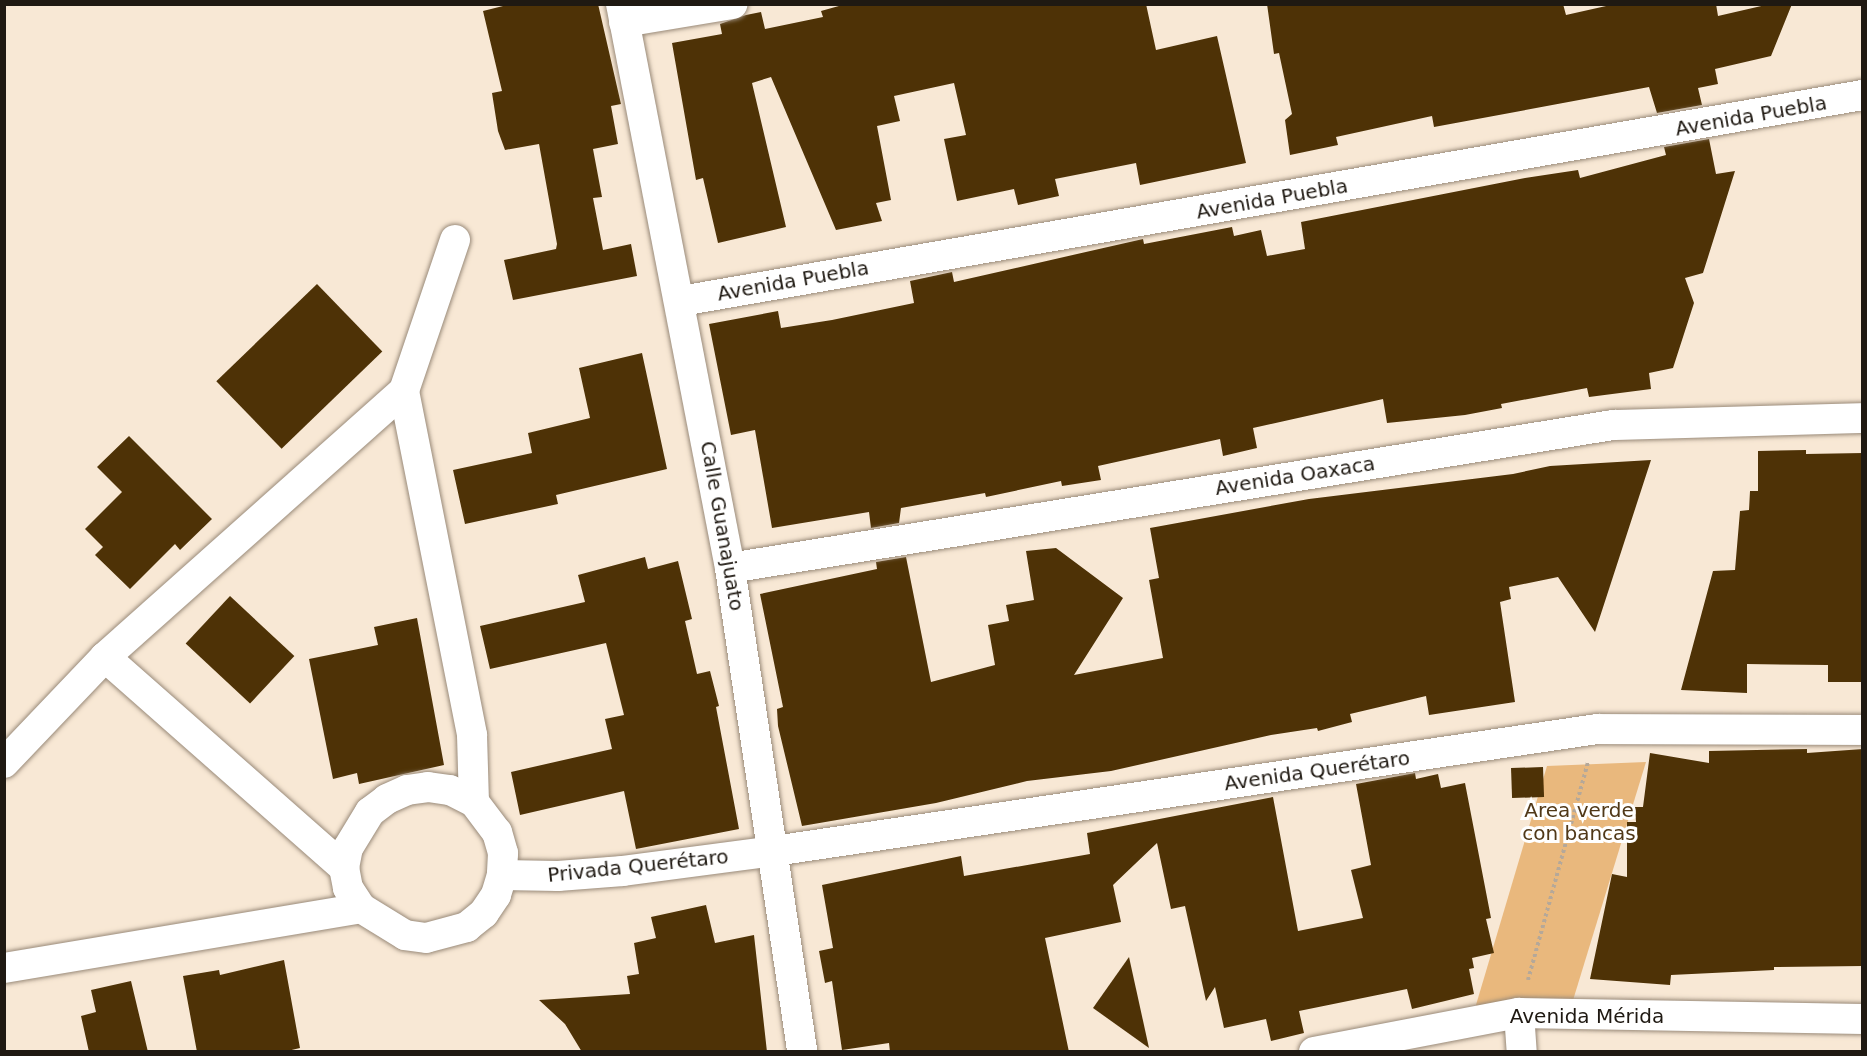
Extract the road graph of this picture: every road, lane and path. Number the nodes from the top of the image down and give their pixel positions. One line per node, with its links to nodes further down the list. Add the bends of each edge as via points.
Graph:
1 (733, 4): 2 (street)
2 (622, 14): 5 (street, Calle Guanajuato)
3 (1863, 95): 5 (street, Avenida Puebla)
4 (455, 240): 6 (street)
5 (681, 301): 8 (street, Calle Guanajuato)
6 (404, 391): 9 (street); 13 (street, via 472,735)
7 (1863, 418): 8 (street, Avenida Oaxaca, via 1613,425)
8 (730, 568): 14 (street, Calle Guanajuato)
9 (105, 657): 12 (street); 15 (street)
10 (1597, 729): 11 (street, Avenida Querétaro); 14 (street, Avenida Querétaro); 19 (path)
11 (1863, 730)
12 (4, 763)
13 (474, 802): 15 (street, via 450,790 428,787 387,798 370,812 348,848); 16 (street, via 497,832)
14 (774, 852): 16 (street, Privada Querétaro, via 623,871 558,876); 21 (street, Calle Guanajuato)
15 (345, 868): 17 (street, via 348,888)
16 (502, 874): 17 (street, via 496,895 484,913 467,927 447,935 405,935)
17 (361, 908): 18 (street)
18 (4, 968)
19 (1519, 1013): 20 (street, Avenida Mérida); 22 (street, Avenida Mérida); 23 (street)
20 (1863, 1019)
21 (802, 1052)
22 (1314, 1052)
23 (1522, 1052)

